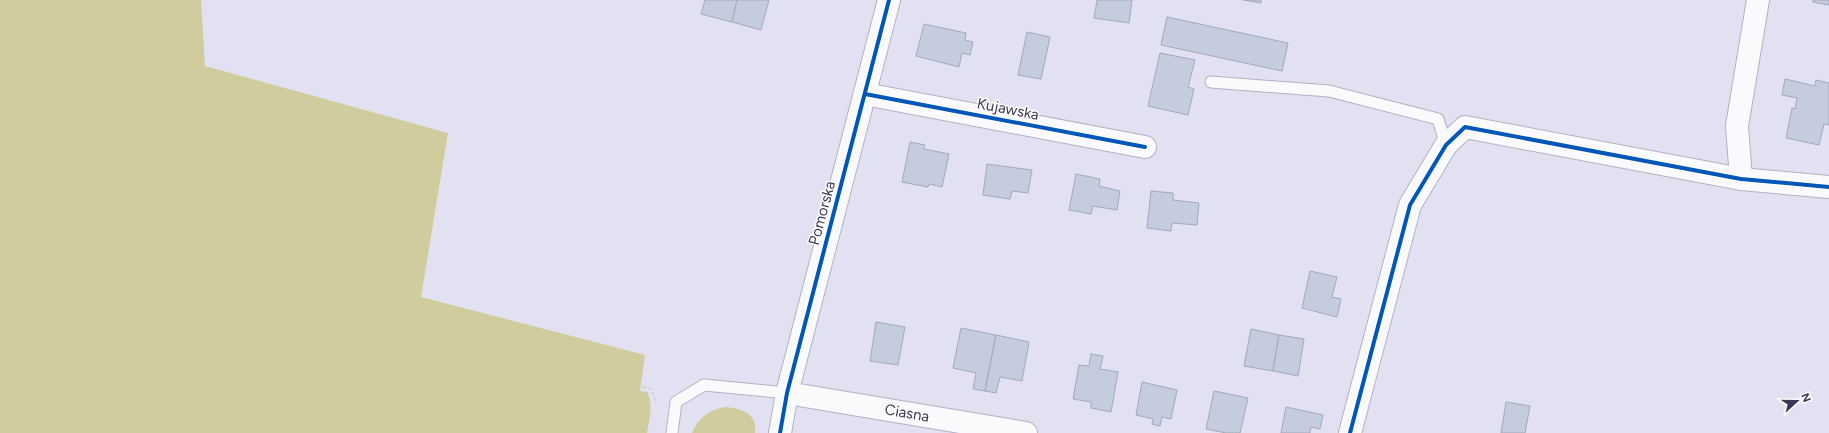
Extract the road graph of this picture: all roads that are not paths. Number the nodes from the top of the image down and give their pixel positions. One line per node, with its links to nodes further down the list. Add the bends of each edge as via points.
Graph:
1 (889, 0): 4 (street, Pomorska)
2 (1758, 0): 7 (street, via 1737,126)
3 (1211, 82): 5 (lane, via 1329,91 1438,119)
4 (866, 94): 6 (street, Kujawska); 9 (street, Pomorska)
5 (1446, 145): 7 (street, via 1465,127); 13 (street, via 1410,206)
6 (1145, 147)
7 (1741, 179): 8 (street)
8 (1829, 187)
9 (787, 393): 10 (lane, via 704,385 676,402); 11 (street, Pomorska); 12 (street, Ciasna)
10 (672, 433)
11 (780, 433)
12 (1026, 433)
13 (1350, 433)

